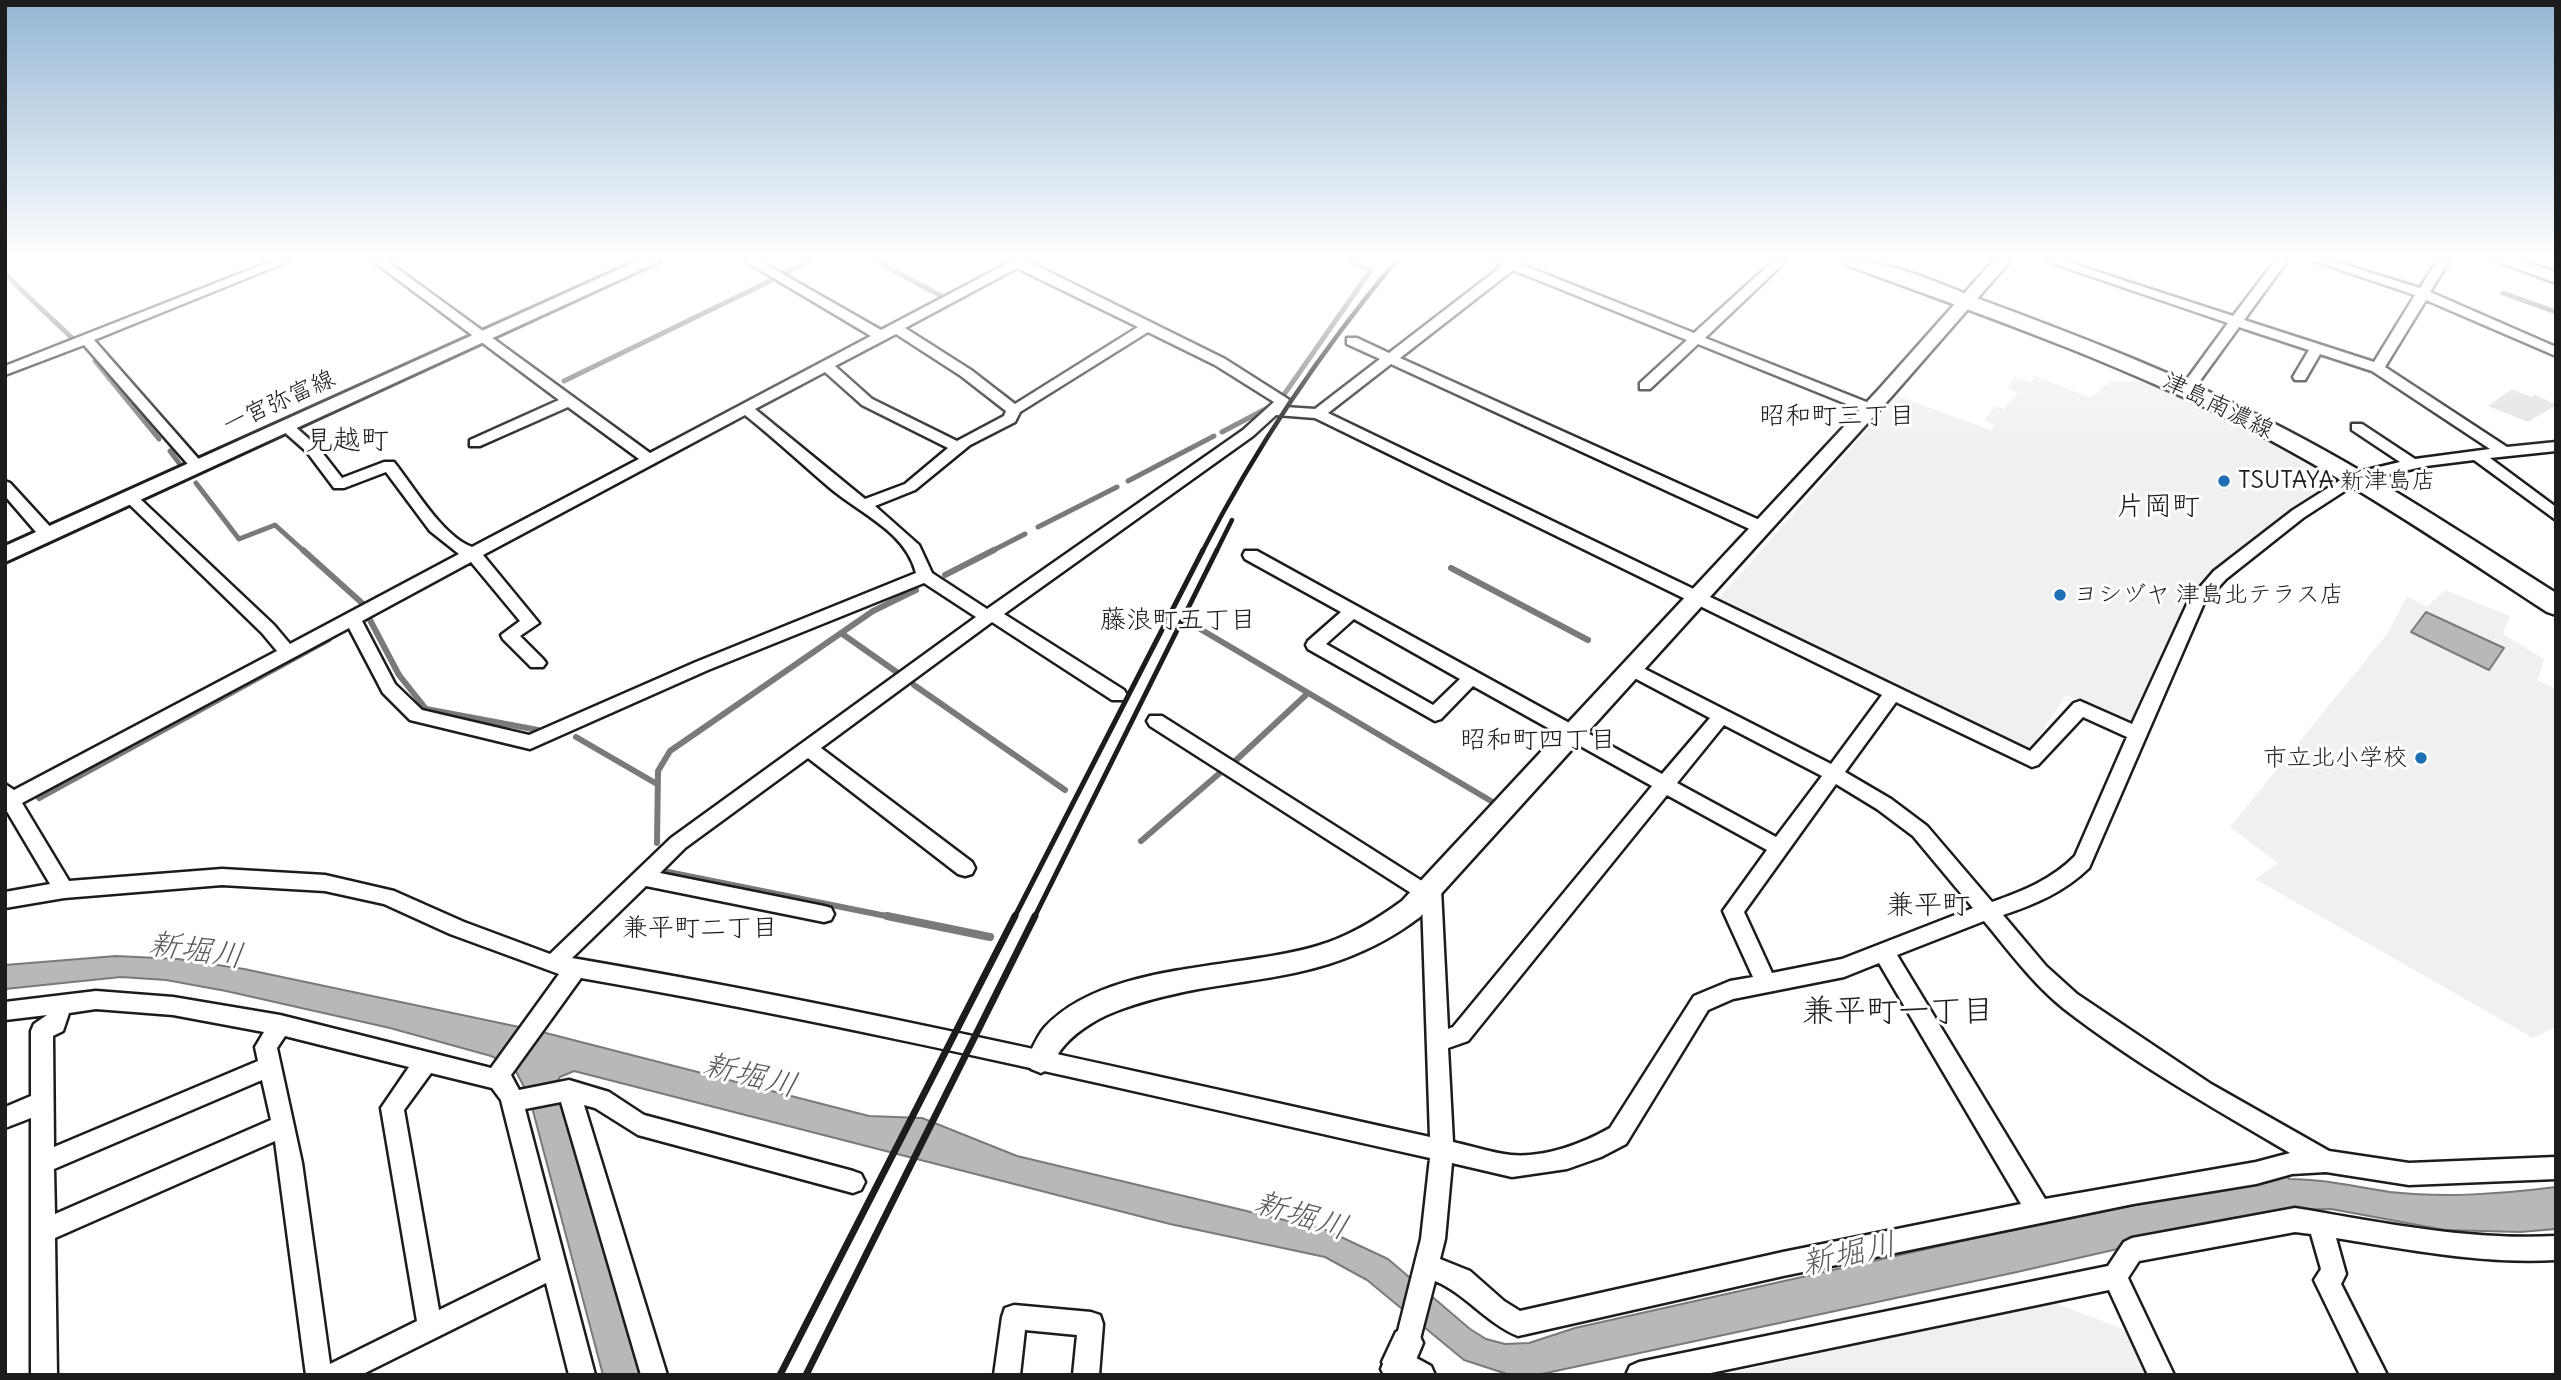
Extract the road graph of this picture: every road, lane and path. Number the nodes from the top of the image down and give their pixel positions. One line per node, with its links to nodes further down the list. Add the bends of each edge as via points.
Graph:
1 (120, 325): 20 (street)
2 (467, 325): 19 (street)
3 (511, 325): 19 (main road, 一宮弥富線)
4 (863, 325): 18 (street)
5 (901, 325): 16 (street)
6 (1141, 325): 17 (street)
7 (1432, 325): 25 (street)
8 (1665, 325): 21 (street)
9 (1712, 325): 21 (street)
10 (1944, 325): 33 (street)
11 (2028, 325): 31 (main road, 津島南濃線)
12 (2234, 325): 31 (street)
13 (2247, 325): 23 (street)
14 (2404, 325): 27 (street)
15 (2495, 325): 24 (street)
16 (896, 328): 18 (street); 35 (street)
17 (1146, 328): 35 (street); 36 (street, via 1220,362 1277,397 1283,402)
18 (881, 336): 26 (street)
19 (484, 338): 32 (street); 38 (main road, 一宮弥富線)
20 (86, 339): 28 (street); 47 (street)
21 (1698, 339): 30 (street); 33 (street)
22 (1352, 341): 25 (street)
23 (2317, 348): 27 (street); 29 (street)
24 (2556, 352)
25 (1390, 359): 37 (street); 53 (street)
26 (827, 366): 34 (street); 42 (street, via 867,402)
27 (2377, 368): 43 (street)
28 (5, 371)
29 (2300, 377)
30 (1645, 386)
31 (2186, 390): 48 (main road, 津島南濃線)
32 (572, 400): 40 (street); 45 (street)
33 (1869, 408): 53 (street)
34 (746, 409): 45 (street); 51 (street)
35 (1014, 410): 42 (street, via 1010,419)
36 (1276, 411): 37 (street); 62 (street)
37 (1318, 414): 59 (street)
38 (286, 427): 47 (main road, 一宮弥富線); 55 (street, via 312,449 339,485 389,465 436,527 458,548)
39 (2357, 427): 46 (street)
40 (475, 443)
41 (2556, 446): 43 (street)
42 (959, 448): 51 (street, via 910,487)
43 (2502, 451): 44 (street)
44 (2475, 454): 46 (street); 52 (street)
45 (650, 460): 55 (street)
46 (2413, 464): 48 (street)
47 (198, 467): 50 (main road, 一宮弥富線)
48 (2355, 477): 60 (main road, 津島南濃線); 73 (street, via 2252,550 2197,600)
49 (5, 485): 54 (street)
50 (131, 498): 54 (main road, 一宮弥富線); 64 (street)
51 (864, 505): 58 (street, via 893,524 924,566)
52 (2556, 515)
53 (1760, 527): 59 (street)
54 (48, 535): 56 (main road, 一宮弥富線)
55 (473, 554): 63 (street); 65 (street, via 531,623 509,635)
56 (5, 555)
57 (1251, 555): 61 (street)
58 (925, 576): 62 (street); 63 (street, via 530,742 416,715 390,688)
59 (1695, 599): 66 (street); 68 (street)
60 (2556, 606)
61 (1353, 611): 67 (street); 67 (street, via 1314,645 1435,714)
62 (990, 616): 69 (street); 74 (street)
63 (352, 618): 64 (street)
64 (288, 653): 77 (street)
65 (537, 663)
66 (1631, 669): 70 (street); 72 (street)
67 (1472, 677): 72 (street)
68 (1892, 694): 73 (street, via 2032,760 2080,708); 75 (street)
69 (1118, 695)
70 (1721, 716): 75 (street); 76 (street)
71 (1156, 721): 82 (street)
72 (1573, 733): 76 (street); 82 (street)
73 (2137, 734): 84 (street, via 2082,862 2067,877 2032,897)
74 (808, 748): 79 (street); 80 (street, via 678,843)
75 (1836, 775): 78 (street); 84 (street, via 1920,831)
76 (1664, 784): 78 (street); 93 (street, via 1460,1034)
77 (9, 796): 81 (street)
78 (1779, 848): 89 (street, via 1733,912)
79 (965, 867)
80 (642, 877): 85 (street); 87 (street)
81 (64, 890): 83 (street); 87 (street, via 222,877 325,883 387,897)
82 (1429, 892): 93 (street); 95 (street, via 1387,928 1342,950 1126,994 1091,1008 1056,1034)
83 (5, 900)
84 (1989, 911): 86 (street); 104 (street, via 2039,972 2070,1001 2203,1091)
85 (824, 914)
86 (1883, 951): 89 (street, via 1844,968); 108 (street)
87 (553, 964): 88 (street)
88 (575, 969): 95 (street, via 682,986); 97 (street)
89 (1766, 983): 103 (street, via 1730,990 1702,1003 1618,1136 1596,1150 1551,1163 1513,1166)
90 (61, 1004): 91 (street); 92 (street, via 96,1000 173,1006); 100 (street, via 55,1024 42,1031)
91 (5, 1011)
92 (280, 1025): 94 (street); 96 (street, via 266,1047)
93 (1437, 1042): 103 (street)
94 (428, 1060): 97 (street); 115 (street, via 392,1108)
95 (1041, 1060): 103 (street)
96 (270, 1066): 102 (street); 105 (street)
97 (500, 1075): 99 (street)
98 (569, 1090): 99 (street); 107 (street, via 601,1099 638,1124); 121 (street)
99 (518, 1100): 112 (street)
100 (43, 1102): 101 (street); 105 (street)
101 (5, 1118)
102 (283, 1126): 110 (street); 118 (street)
103 (1442, 1151): 113 (street)
104 (2326, 1161): 106 (street, via 2409,1174); 108 (street, via 2292,1163)
105 (43, 1163): 110 (street)
106 (2556, 1168)
107 (853, 1182)
108 (2039, 1212): 113 (street, via 1518,1324 1461,1280)
109 (2320, 1222): 111 (street, via 2463,1247); 114 (street, via 2295,1220 2132,1250); 126 (street, via 2334,1274 2326,1280)
110 (43, 1231): 117 (street)
111 (2556, 1248)
112 (554, 1266): 115 (street); 120 (street)
113 (1426, 1275): 116 (street)
114 (2115, 1277): 124 (street); 125 (street)
115 (430, 1327): 119 (street)
116 (1405, 1364)
117 (44, 1375)
118 (319, 1375)
119 (334, 1375)
120 (582, 1375)
121 (654, 1375)
122 (1007, 1375): 123 (street, via 1014,1317 1091,1324)
123 (1086, 1375)
124 (1639, 1375)
125 (2161, 1375)
126 (2374, 1375)

